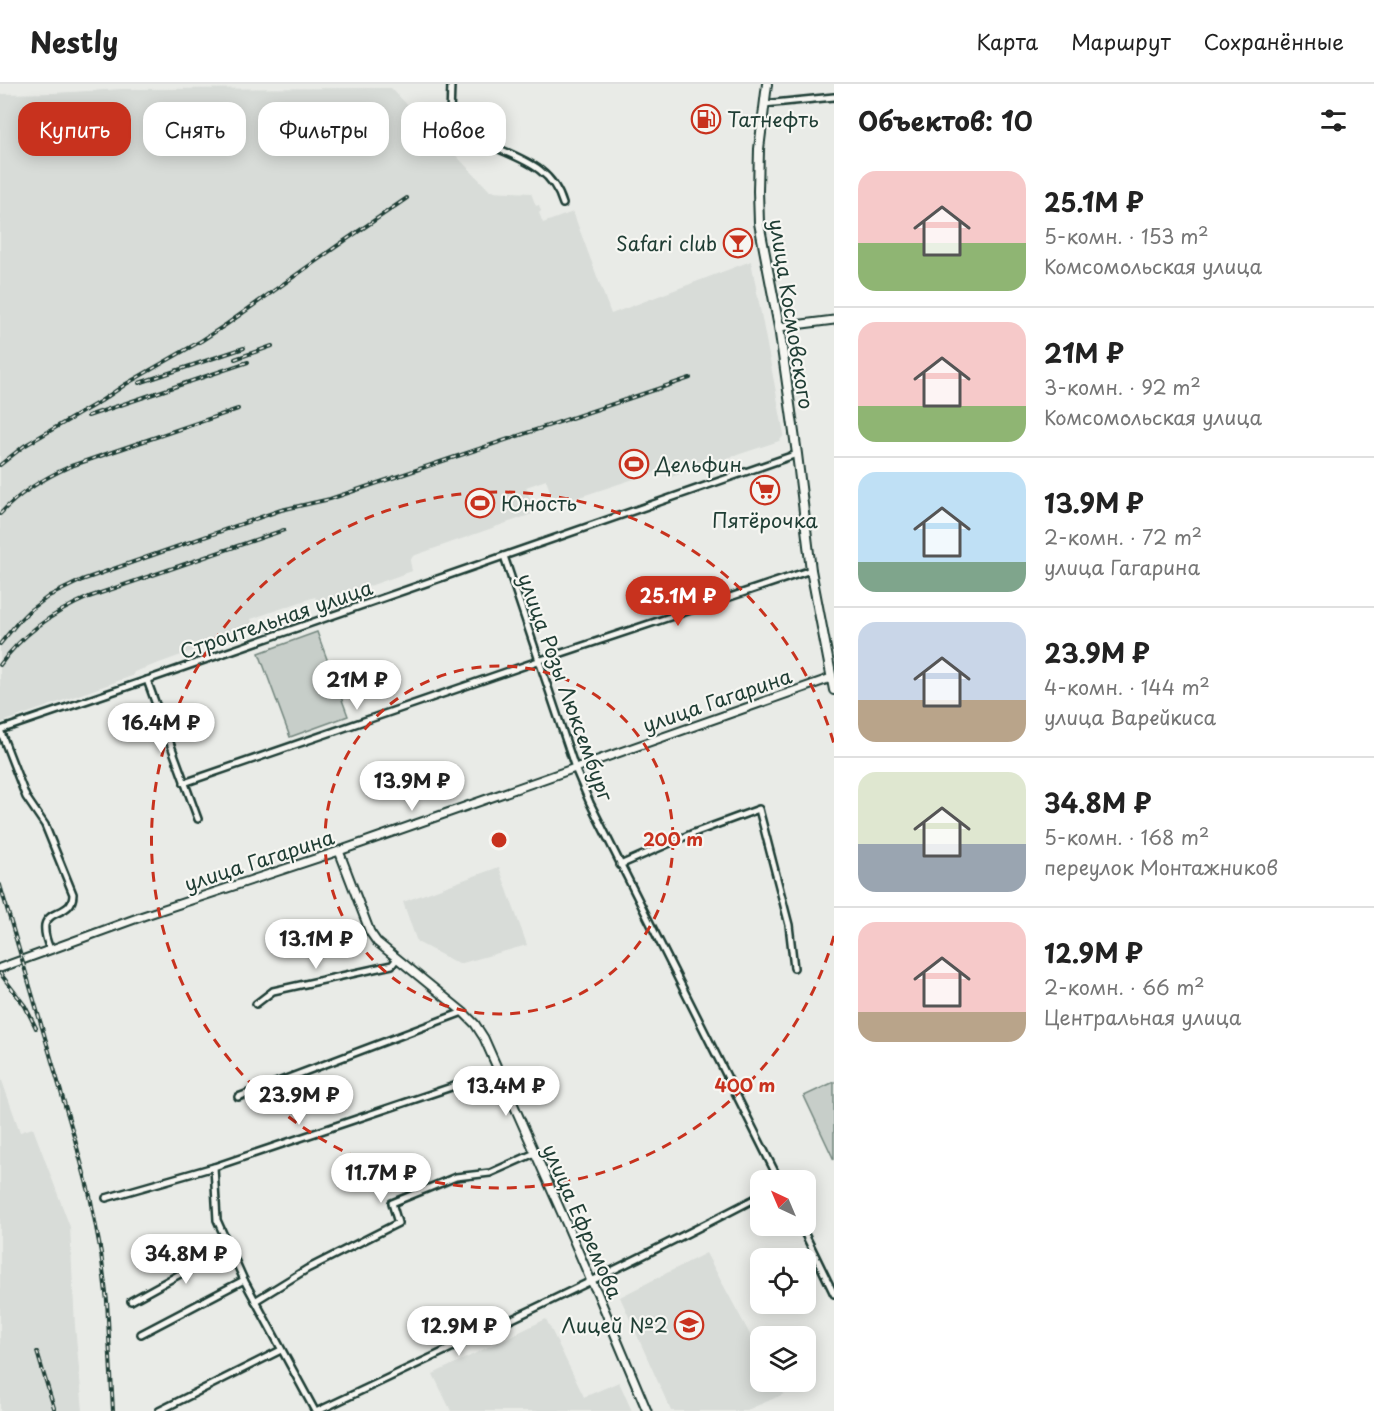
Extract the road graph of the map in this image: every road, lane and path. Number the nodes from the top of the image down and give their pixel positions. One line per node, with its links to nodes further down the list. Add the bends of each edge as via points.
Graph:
1 (452, 84): 5 (street, via 450,117 478,139 546,174)
2 (767, 84): 4 (main road, улица Космовского)
3 (834, 98): 4 (street)
4 (764, 104): 7 (main road, улица Космовского, via 759,149 759,223)
5 (563, 204)
6 (834, 320): 7 (street)
7 (779, 327): 8 (main road, улица Космовского)
8 (797, 454): 9 (street, Строительная улица); 10 (main road, улица Космовского)
9 (504, 556): 11 (street, улица Розы Люксембург); 13 (street, Строительная улица)
10 (810, 570): 11 (street); 12 (main road, улица Космовского)
11 (538, 661): 15 (street, улица Розы Люксембург); 16 (street)
12 (833, 678): 14 (main road, улица Космовского); 15 (street, улица Гагарина)
13 (147, 680): 16 (street); 20 (street, Строительная улица, via 0,729 26,797 45,825 74,894 71,905 45,925)
14 (834, 690)
15 (575, 768): 18 (street, улица Гагарина); 19 (street, улица Розы Люксембург)
16 (184, 783): 17 (street)
17 (198, 819)
18 (339, 851): 20 (street, улица Гагарина); 21 (street, улица Ефремова, via 370,932)
19 (620, 865): 22 (street, via 759,809 789,925); 30 (street, улица Розы Люксембург)
20 (50, 949): 23 (street, улица Гагарина)
21 (396, 960): 24 (street, via 392,965 273,991); 25 (street, улица Ефремова)
22 (794, 968)
23 (0, 969)
24 (256, 1004)
25 (463, 1012): 26 (street, улица Ефремова, via 484,1038); 27 (street)
26 (499, 1071): 28 (street, улица Ефремова); 29 (street)
27 (238, 1097)
28 (535, 1153): 36 (street, улица Ефремова); 39 (street, via 490,1173 456,1177 392,1203 398,1223 307,1269)
29 (214, 1167): 31 (street); 34 (street, via 216,1220)
30 (774, 1170)
31 (106, 1198)
32 (750, 1201): 36 (street)
33 (806, 1236): 37 (street)
34 (229, 1247): 35 (street); 38 (street)
35 (244, 1280): 39 (street); 40 (street)
36 (591, 1281): 43 (street); 44 (street, улица Ефремова)
37 (834, 1294)
38 (131, 1301)
39 (255, 1301): 41 (street)
40 (141, 1334)
41 (281, 1350): 42 (street); 43 (street)
42 (159, 1411)
43 (316, 1411)
44 (647, 1411)

